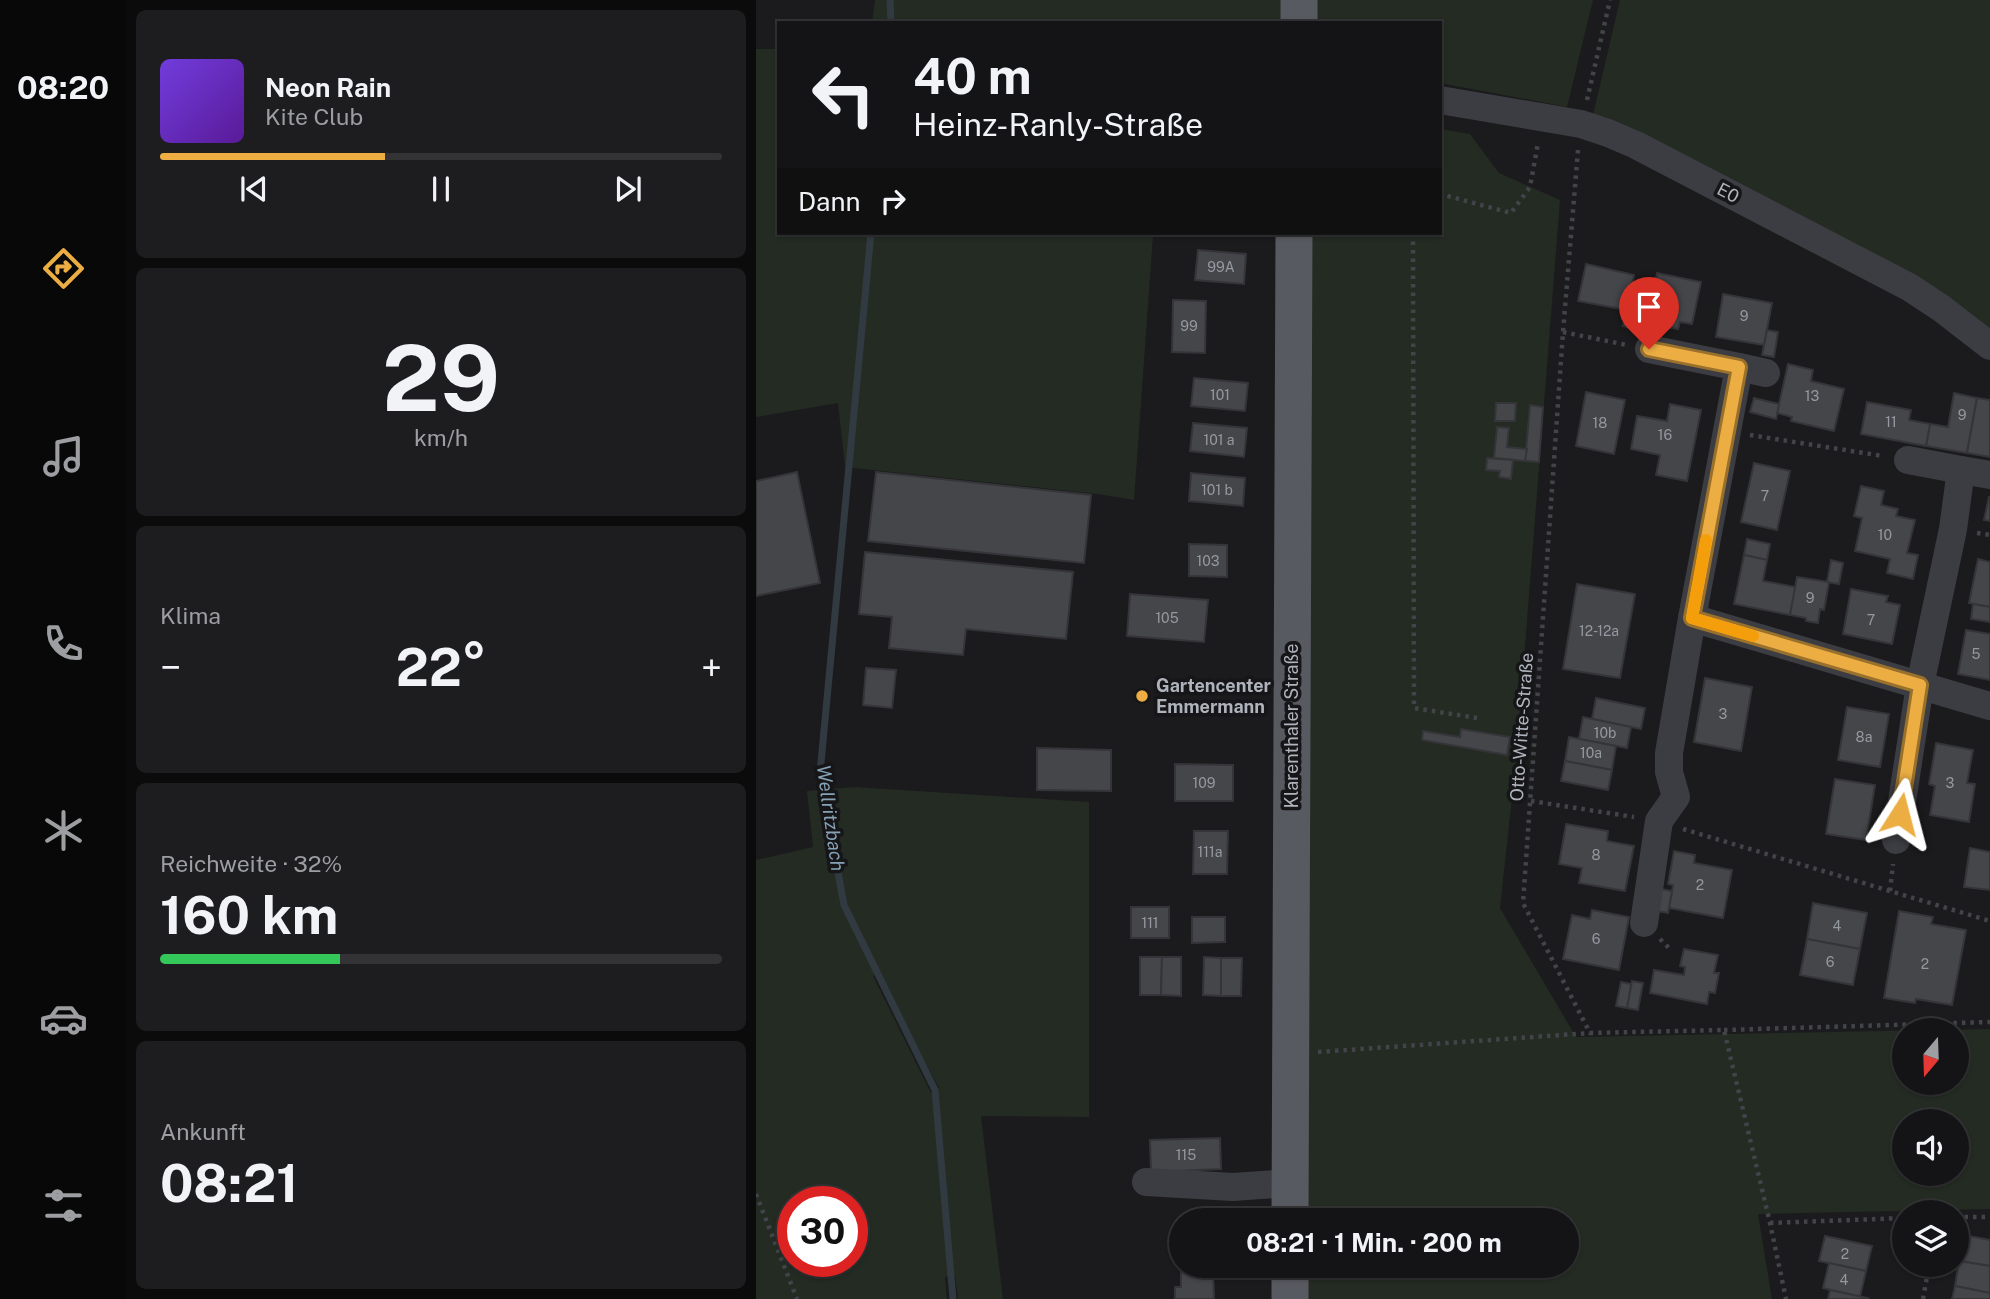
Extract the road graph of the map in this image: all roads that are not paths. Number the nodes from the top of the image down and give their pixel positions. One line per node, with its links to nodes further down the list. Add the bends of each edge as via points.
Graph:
1 (1299, 0): 2 (main road)
2 (1299, 21)
3 (1442, 100): 5 (street, E0, via 1581,124 1636,145 1909,287)
4 (1294, 235): 18 (main road, Klarenthaler Straße)
5 (1990, 346)
6 (1649, 349): 7 (street)
7 (1739, 367): 8 (street); 12 (street)
8 (1766, 373)
9 (1909, 460): 10 (street)
10 (1961, 470): 11 (street); 13 (street)
11 (1990, 475)
12 (1692, 618): 13 (street); 16 (street, via 1669,753 1676,797 1659,821)
13 (1920, 685): 14 (street); 15 (street)
14 (1990, 706)
15 (1896, 840)
16 (1644, 923)
17 (1146, 1182): 18 (street, via 1233,1187)
18 (1290, 1183): 19 (main road, Klarenthaler Straße)
19 (1290, 1208)
20 (1290, 1278): 21 (main road)
21 (1290, 1299)

